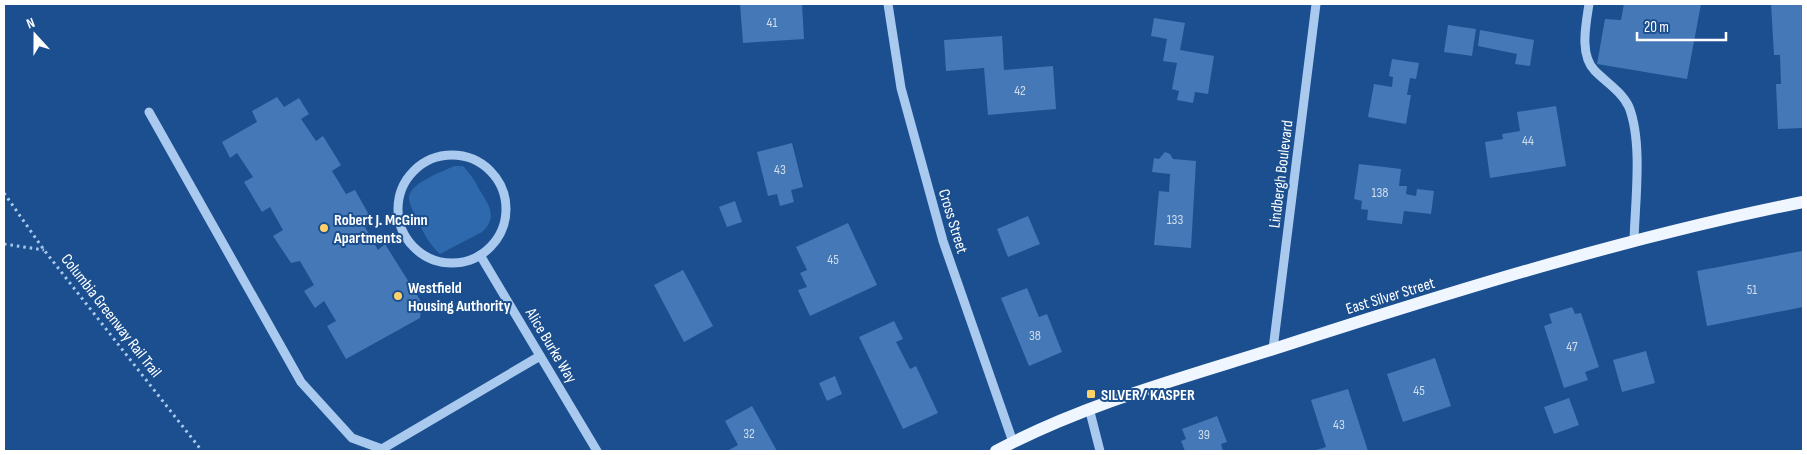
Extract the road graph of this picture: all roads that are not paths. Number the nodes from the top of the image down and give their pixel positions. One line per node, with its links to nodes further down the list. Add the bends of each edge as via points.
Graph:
1 (888, 4): 11 (street, Cross Street, via 901,88 943,241)
2 (1316, 4): 8 (street, Lindbergh Boulevard)
3 (1589, 4): 6 (street, via 1586,51 1593,69 1613,86 1628,106 1637,140)
4 (149, 112): 9 (street, via 301,382 352,438 382,449)
5 (1803, 202): 6 (main road, East Silver Street)
6 (1634, 241): 8 (main road, East Silver Street)
7 (480, 255): 7 (street, via 494,242 503,226 506,207 503,189 493,173 478,161 460,155 442,155 424,162 410,174 401,189 398,214 406,238 431,259 448,263); 9 (street, Alice Burke Way)
8 (1273, 349): 10 (main road, East Silver Street)
9 (540, 356): 12 (street, Alice Burke Way)
10 (1089, 408): 11 (main road, East Silver Street); 14 (street)
11 (1013, 442): 13 (main road, East Silver Street)
12 (597, 451)
13 (996, 451)
14 (1100, 451)

